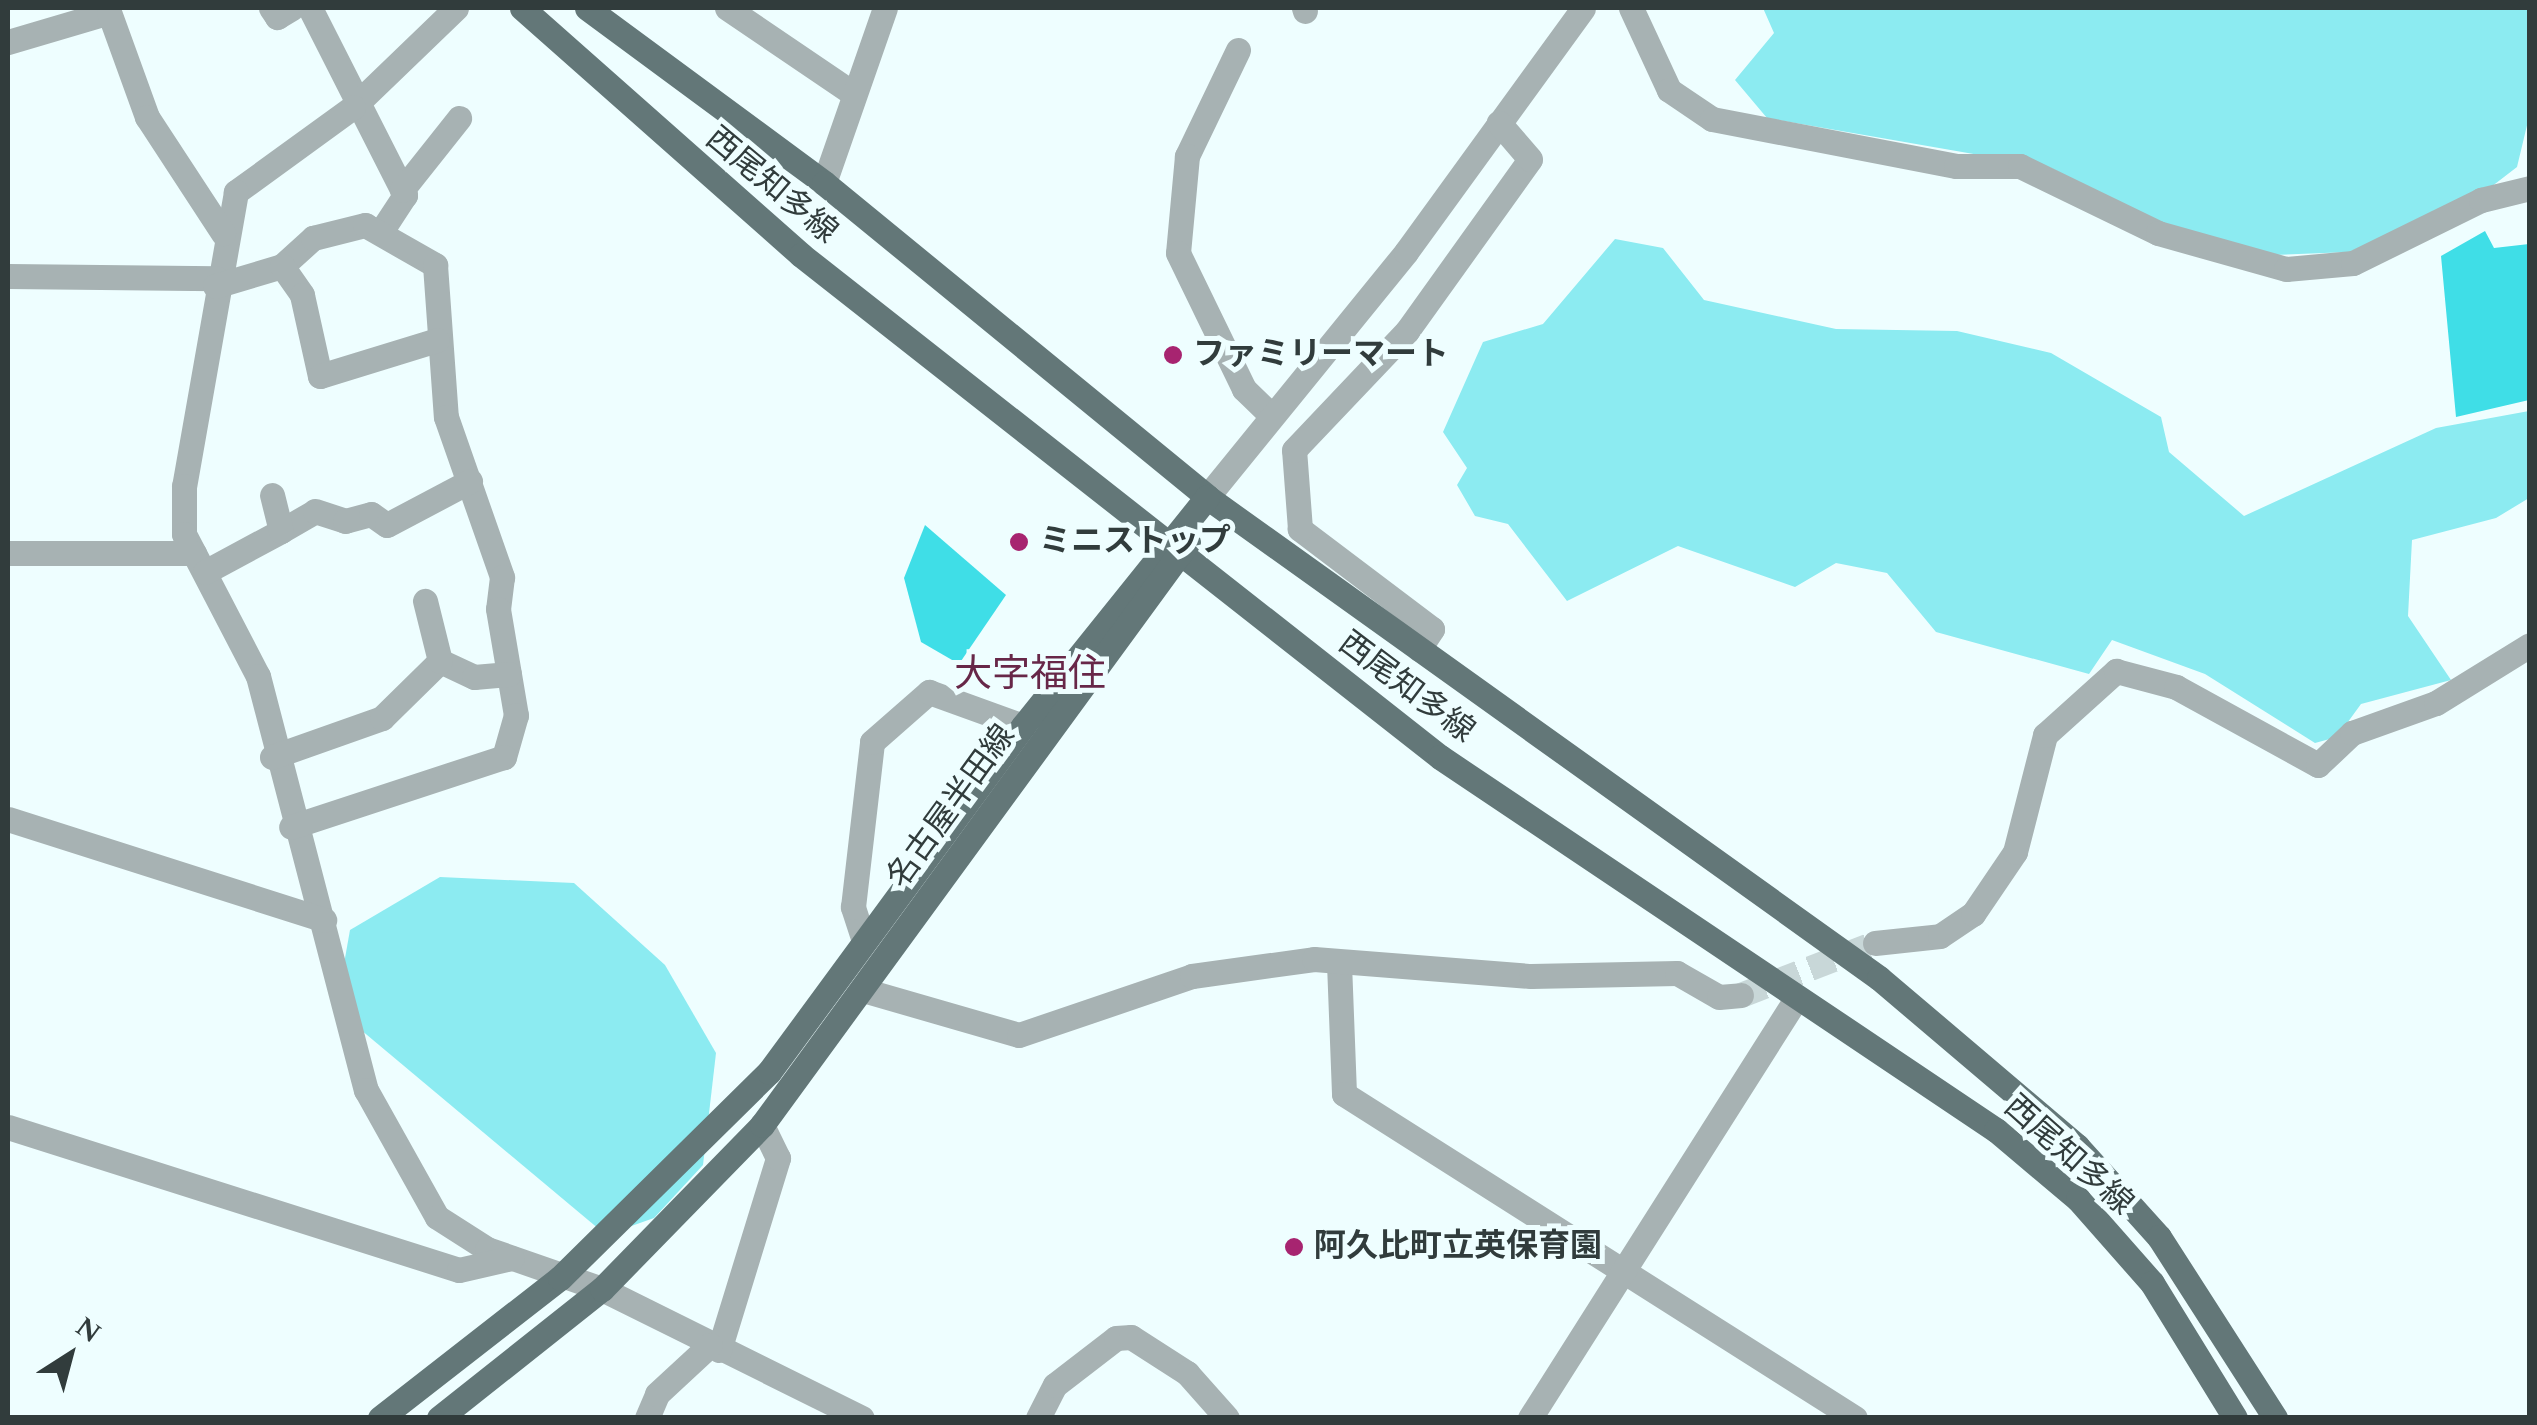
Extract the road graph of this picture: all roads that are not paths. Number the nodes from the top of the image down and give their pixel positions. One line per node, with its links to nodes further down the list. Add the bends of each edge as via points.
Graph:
1 (271, 8): 2 (street, via 278,16)
2 (292, 8)
3 (310, 8): 15 (street)
4 (456, 8): 15 (street)
5 (522, 8): 32 (main road, 西尾知多線, via 801,255)
6 (587, 8): 18 (main road, 西尾知多線)
7 (727, 8): 11 (street)
8 (885, 8): 14 (street)
9 (1583, 8): 17 (street)
10 (1631, 8): 19 (street, via 1669,90 1712,119 1956,166 2020,166 2158,232 2286,270 2353,263 2480,200)
11 (755, 16): 14 (street)
12 (8, 42): 22 (street, via 109,12 147,117)
13 (1238, 50): 27 (street, via 1186,156 1178,253 1244,389)
14 (854, 94): 18 (street)
15 (353, 106): 20 (street, via 388,152); 22 (street, via 236,192)
16 (459, 118): 20 (street)
17 (1500, 123): 27 (street); 37 (street, via 1530,160 1407,331 1294,450 1300,528 1432,629)
18 (824, 183): 30 (main road, 西尾知多線)
19 (2530, 188)
20 (402, 190): 21 (street)
21 (382, 230): 23 (street, via 349,227 313,238); 26 (street, via 435,265)
22 (223, 234): 25 (street)
23 (282, 266): 25 (street); 26 (street, via 302,296 315,372)
24 (8, 276): 25 (street)
25 (215, 282): 34 (street, via 184,486)
26 (437, 340): 28 (street, via 446,417)
27 (1272, 415): 30 (street)
28 (470, 480): 31 (street, via 386,524 315,510); 39 (street, via 502,577)
29 (272, 496): 31 (street)
30 (1207, 497): 32 (main road, 名古屋半田線); 37 (main road, 西尾知多線)
31 (281, 531): 34 (street)
32 (1174, 551): 40 (main road, 名古屋半田線); 48 (main road, 名古屋半田線); 50 (main road, 西尾知多線, via 1440,757)
33 (8, 553): 34 (street)
34 (199, 562): 41 (street, via 249,652)
35 (425, 601): 38 (street)
36 (2530, 645): 46 (street, via 2436,703 2352,733 2318,766 2176,687 2116,671 2046,734 2015,852 1972,914 1940,936)
37 (1420, 648): 67 (main road, 西尾知多線, via 1879,978 2077,1146 2159,1237)
38 (440, 661): 39 (street, via 474,678); 41 (street, via 382,718)
39 (509, 674): 43 (street, via 516,715 504,757)
40 (1022, 726): 45 (main road, 名古屋半田線); 45 (street, via 928,692 872,742 853,907)
41 (272, 757): 43 (street)
42 (8, 819): 44 (street)
43 (291, 827): 44 (street)
44 (324, 920): 53 (street, via 347,1036 393,1144 437,1216)
45 (864, 938): 55 (main road, 名古屋半田線, via 769,1072)
46 (1874, 943)
47 (1339, 963): 48 (street, via 1192,976 1019,1035); 49 (street, via 1677,974 1719,996); 54 (street, via 1344,1094)
48 (863, 990): 51 (main road, 名古屋半田線)
49 (1741, 995)
50 (1797, 998): 54 (street); 66 (main road, 西尾知多線, via 1996,1130 2078,1200 2152,1283)
51 (762, 1125): 56 (main road, 名古屋半田線); 57 (street, via 778,1158)
52 (8, 1127): 53 (street, via 460,1270)
53 (512, 1258): 55 (street)
54 (1624, 1269): 64 (street); 65 (street)
55 (560, 1278): 56 (street); 58 (main road, 名古屋半田線)
56 (602, 1290): 57 (street); 59 (main road, 名古屋半田線)
57 (714, 1348): 60 (street, via 657,1394); 61 (street)
58 (380, 1418)
59 (438, 1418)
60 (647, 1418)
61 (862, 1418)
62 (1038, 1418): 63 (street, via 1055,1384 1116,1338 1131,1337 1188,1373)
63 (1227, 1418)
64 (1530, 1418)
65 (1855, 1418)
66 (2235, 1418)
67 (2276, 1418)

